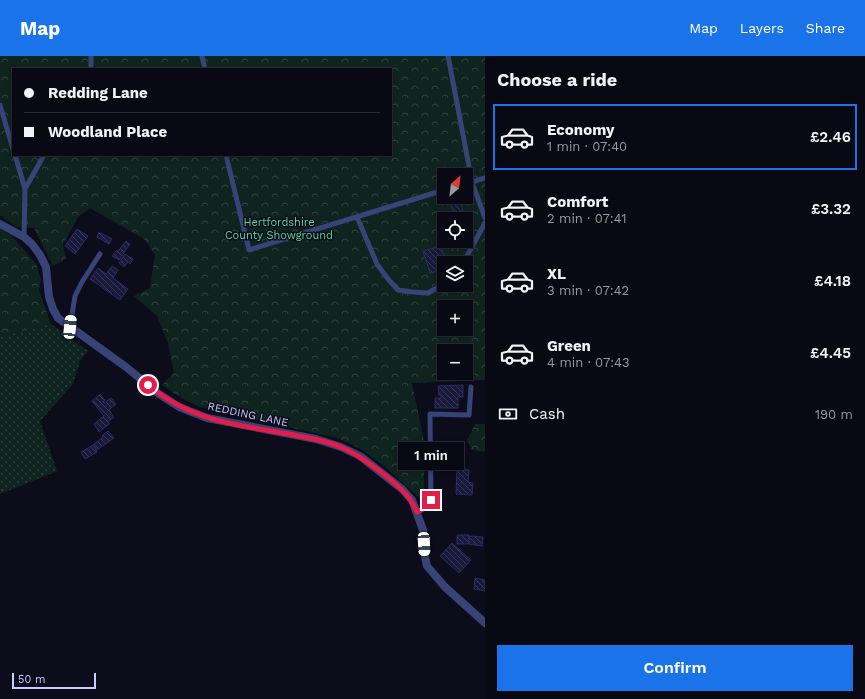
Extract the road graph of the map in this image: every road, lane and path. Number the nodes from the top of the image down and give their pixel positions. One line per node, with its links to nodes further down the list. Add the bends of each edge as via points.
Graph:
1 (91, 56): 4 (lane)
2 (202, 56): 5 (lane)
3 (448, 56): 11 (lane)
4 (91, 68)
5 (205, 68)
6 (0, 105): 7 (lane)
7 (12, 146)
8 (15, 156): 15 (lane)
9 (43, 156): 15 (lane)
10 (226, 156): 17 (lane, via 249,250)
11 (469, 168)
12 (485, 178): 13 (lane)
13 (473, 182)
14 (473, 185): 18 (lane)
15 (25, 189): 21 (lane)
16 (437, 192): 17 (lane)
17 (357, 217): 24 (lane, via 377,264 398,290 428,293)
18 (485, 218)
19 (485, 223): 23 (lane)
20 (0, 224): 21 (street, REDDING LANE)
21 (24, 237): 25 (street, REDDING LANE, via 32,244 46,267 53,309 58,318)
22 (100, 254): 25 (lane, via 75,296)
23 (467, 256)
24 (437, 288)
25 (70, 327): 27 (street, REDDING LANE, via 179,407 207,418 316,439 360,456 402,489 412,500)
26 (470, 386): 27 (lane, via 469,415 430,414 431,500 429,506)
27 (417, 512): 28 (street, REDDING LANE, via 423,530 427,566 445,587)
28 (485, 623)

